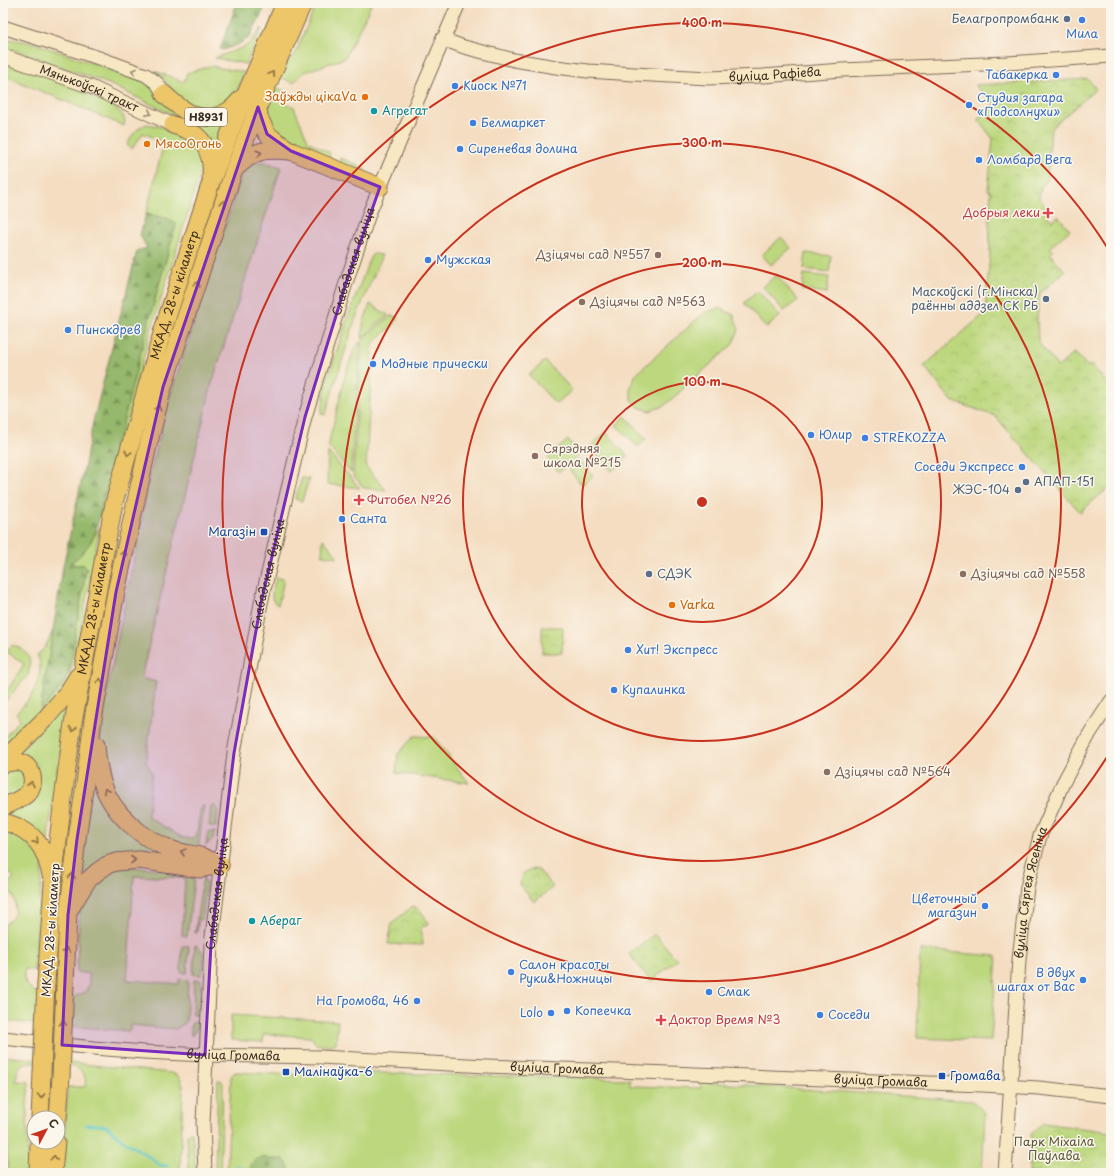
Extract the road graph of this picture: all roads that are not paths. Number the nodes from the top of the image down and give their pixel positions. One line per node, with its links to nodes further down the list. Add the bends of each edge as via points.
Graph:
1 (285, 3): 8 (highway)
2 (303, 3): 10 (highway, one-way to 2)
3 (459, 3): 5 (main road, Слабадская вуліца)
4 (3, 27): 9 (main road, Н8931, one-way to 4, via 157,83 146,75)
5 (442, 39): 7 (main road, вуліца Рафіева, via 514,60 556,67 708,78); 16 (main road, Слабадская вуліца)
6 (3, 56): 12 (main road, Мянькоўскі тракт / Н8931, one-way to 12, via 91,87)
7 (1111, 56)
8 (246, 93): 9 (highway, Н8931, via 232,108 215,117 195,116 174,104); 11 (highway)
9 (164, 94)
10 (258, 107): 11 (highway); 13 (highway, via 259,118 267,134)
11 (244, 120): 14 (highway, МКАД, 28-ы кіламетр); 15 (highway, МКАД, 28-ы кіламетр)
12 (173, 125): 15 (highway, Н8931, via 191,132 204,144 211,161)
13 (291, 151): 14 (highway, one-way to 13, via 250,156 260,152); 16 (highway)
14 (234, 170): 19 (highway, МКАД, 28-ы кіламетр, one-way to 14, via 116,592 163,387)
15 (211, 182): 17 (highway, МКАД, 28-ы кіламетр, one-way to 17, via 162,332 114,503)
16 (380, 187): 23 (main road, Слабадская вуліца, via 346,283 305,417 294,463 261,603 234,753)
17 (84, 663): 20 (highway, via 68,692); 24 (highway, МКАД, 28-ы кіламетр, one-way to 24, via 73,723)
18 (1111, 701): 28 (main road, вуліца Сяргея Ясеніна, via 1062,783 1040,836 1032,865 1024,903)
19 (93, 719): 23 (highway, one-way to 19, via 172,850 155,842 128,823 118,811 103,783 98,764); 25 (highway, МКАД, 28-ы кіламетр, one-way to 19)
20 (3, 763): 21 (highway, one-way to 20, via 27,794 33,783 25,765 19,762)
21 (3, 807)
22 (3, 822): 24 (highway, one-way to 24, via 17,826 40,844)
23 (220, 865): 25 (highway, one-way to 23, via 87,882 107,865 116,862 139,860 200,869); 27 (main road, Слабадская вуліца, via 211,945)
24 (53, 883): 30 (highway, МКАД, 28-ы кіламетр, one-way to 30, bridge)
25 (68, 914): 31 (highway, МКАД, 28-ы кіламетр, one-way to 25, bridge)
26 (3, 1038): 27 (main road, вуліца Громава, via 108,1049)
27 (205, 1055): 28 (main road, вуліца Громава, via 320,1057); 36 (main road, Слабадская вуліца)
28 (1010, 1087): 29 (main road, вуліца Громава); 37 (main road, вуліца Сяргея Ясеніна)
29 (1111, 1096)
30 (40, 1110)
31 (59, 1110)
32 (39, 1150): 34 (highway)
33 (55, 1150): 35 (highway, one-way to 33)
34 (38, 1173)
35 (53, 1173)
36 (205, 1173)
37 (1005, 1173)

